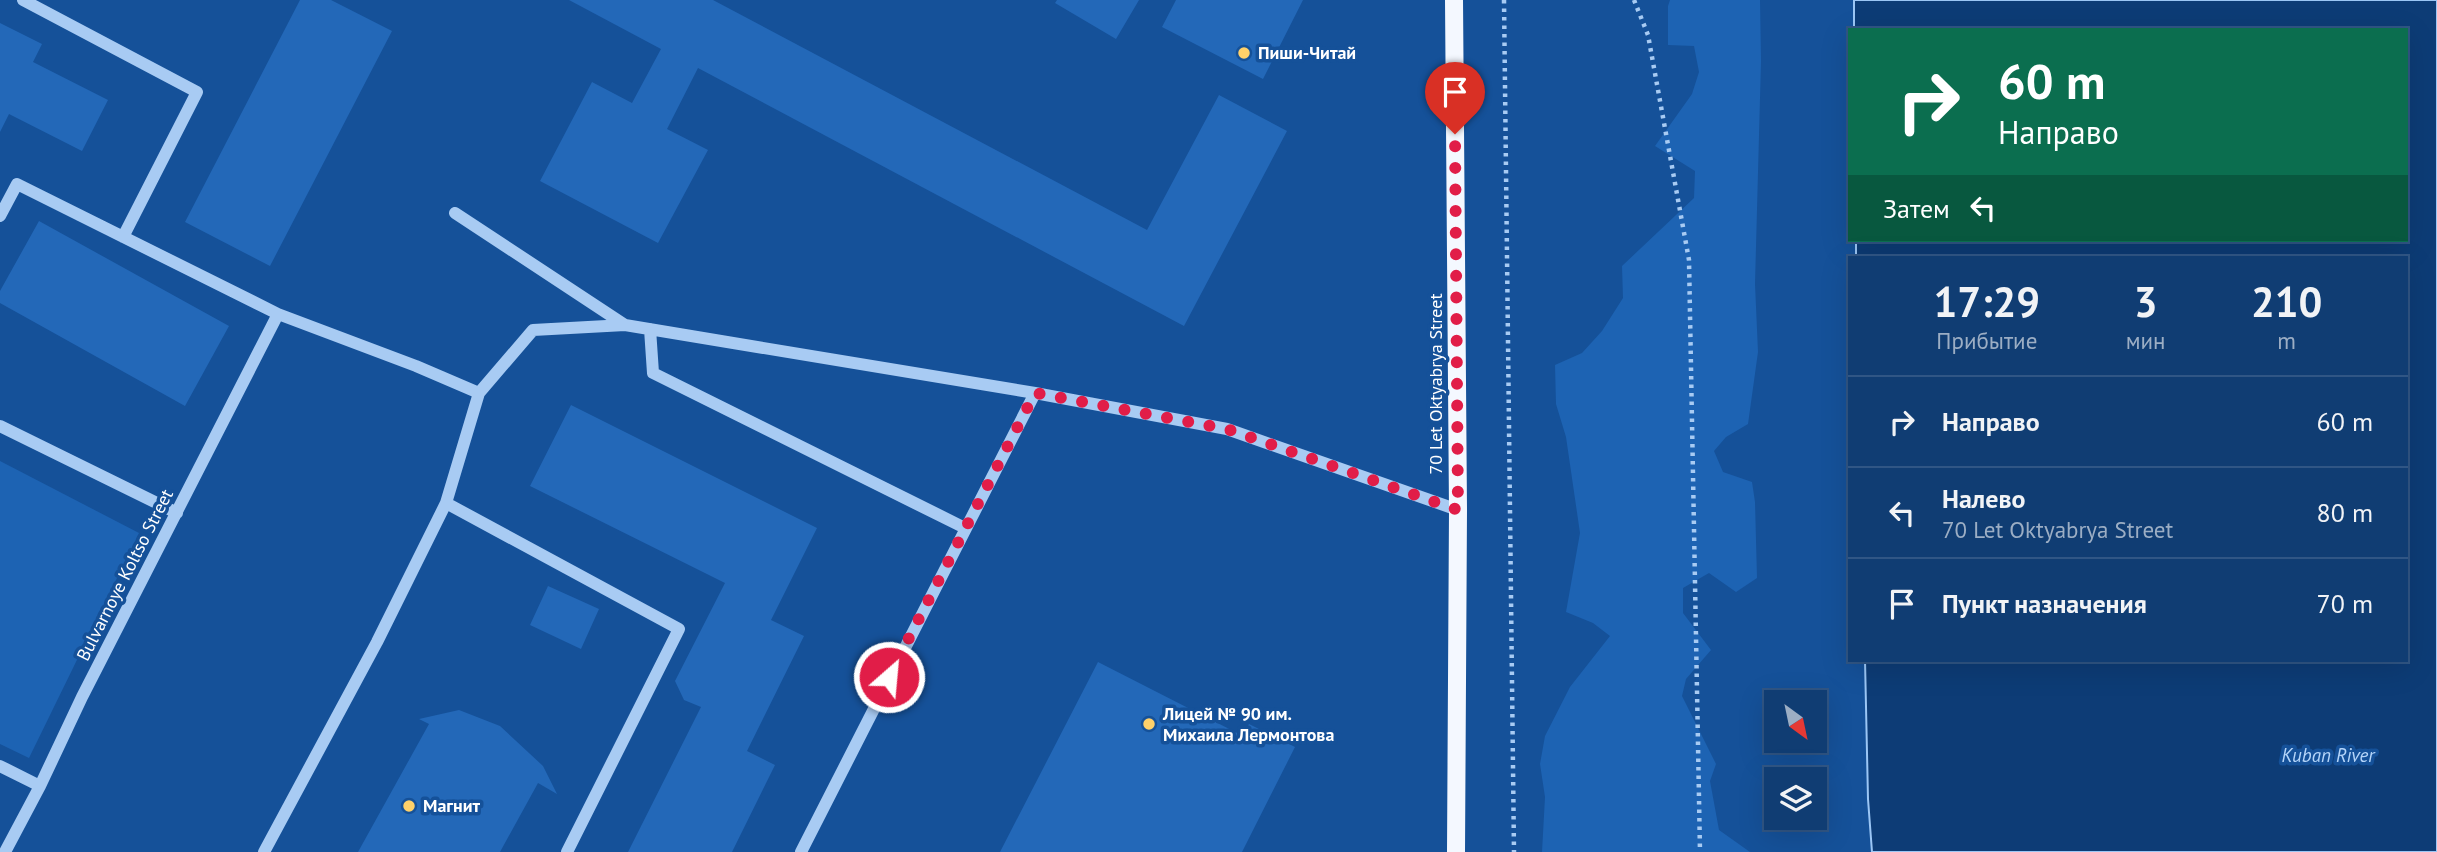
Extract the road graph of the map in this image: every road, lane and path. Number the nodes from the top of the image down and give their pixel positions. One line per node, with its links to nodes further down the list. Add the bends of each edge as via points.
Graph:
1 (23, 0): 7 (street, via 197,92)
2 (1454, 0): 15 (main road, 70 Let Oktyabrya Street)
3 (1504, 0): 25 (path)
4 (1634, 0): 26 (path, via 1648,35 1689,260)
5 (455, 212): 9 (street)
6 (0, 216): 7 (street, via 17,184)
7 (123, 237): 8 (street)
8 (278, 314): 11 (street); 16 (street, Bulvarnoye Koltso Street)
9 (625, 325): 10 (street); 11 (street, via 533,330)
10 (650, 329): 12 (street); 17 (street, via 653,373)
11 (479, 393): 14 (street)
12 (1035, 393): 15 (street, via 1227,429); 17 (street)
13 (0, 426): 16 (street)
14 (446, 503): 21 (street); 22 (street, via 679,629)
15 (1458, 510): 24 (main road, 70 Let Oktyabrya Street)
16 (177, 513): 19 (street, Bulvarnoye Koltso Street)
17 (965, 528): 23 (street)
18 (0, 766): 19 (street)
19 (40, 786): 20 (street, Bulvarnoye Koltso Street)
20 (5, 852)
21 (264, 852)
22 (567, 852)
23 (800, 852)
24 (1456, 852)
25 (1514, 852)
26 (1700, 852)

